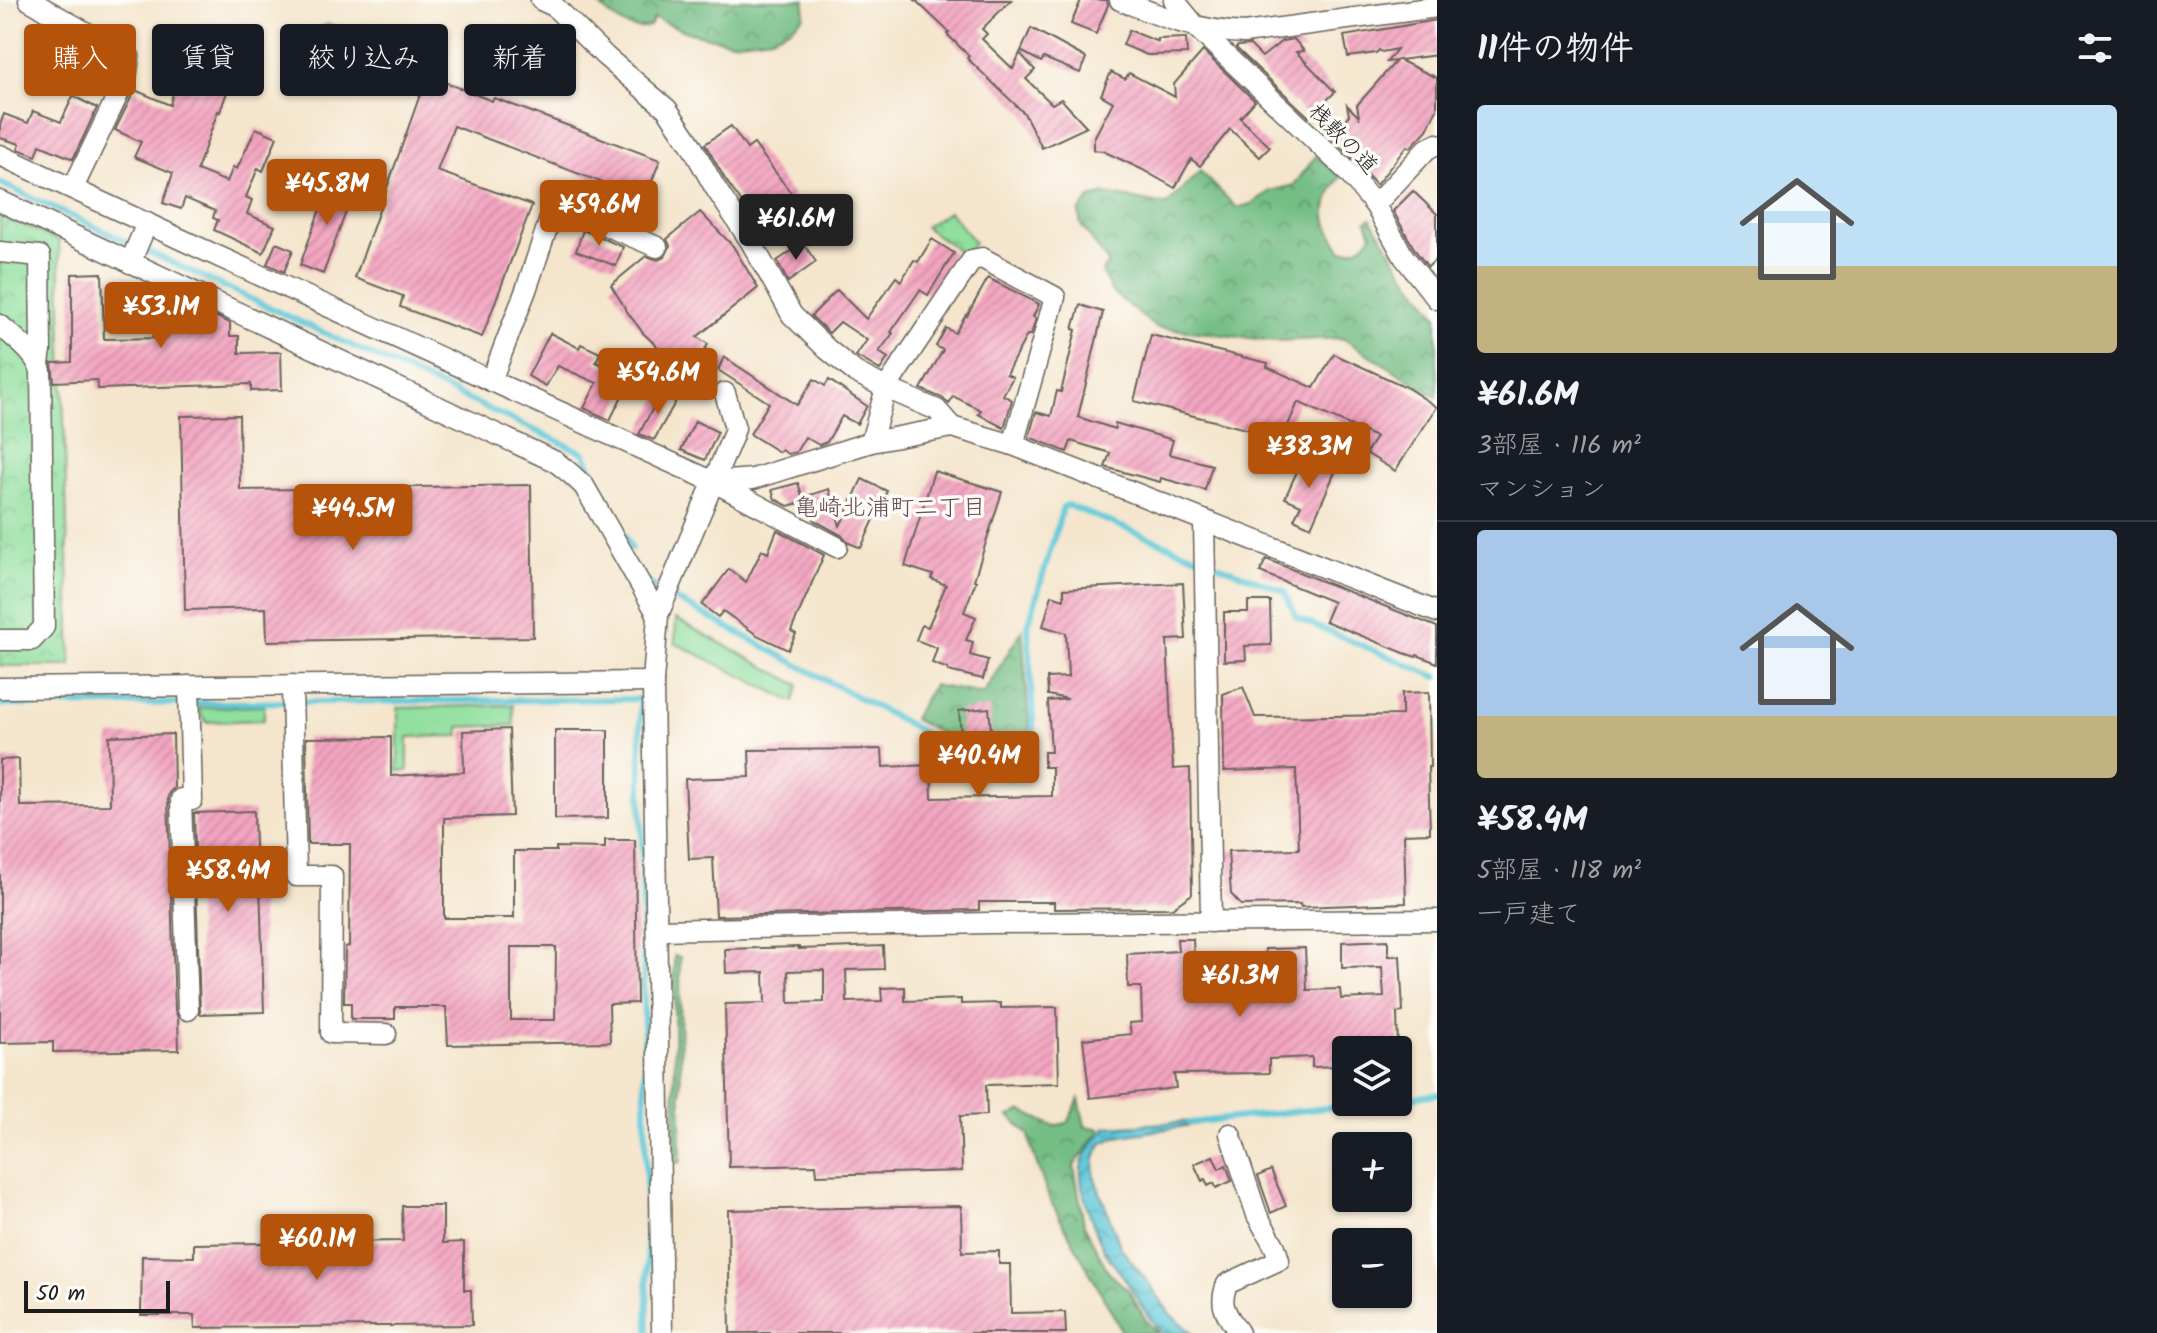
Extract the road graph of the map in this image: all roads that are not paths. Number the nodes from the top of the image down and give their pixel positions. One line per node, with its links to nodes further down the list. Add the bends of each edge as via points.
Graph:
1 (29, 0): 9 (street, via 129,57 126,78)
2 (541, 0): 20 (street, via 667,109 792,315 855,372)
3 (1120, 0): 6 (street)
4 (1174, 0): 6 (street, 桟敷の道)
5 (1437, 7): 6 (street, via 1244,33)
6 (1197, 28): 11 (street, 桟敷の道, via 1345,169)
7 (1437, 144): 11 (street)
8 (0, 155): 9 (street)
9 (73, 188): 12 (street)
10 (0, 201): 15 (street)
11 (1375, 205): 16 (street, 桟敷の道, via 1404,257)
12 (147, 223): 15 (street); 19 (street)
13 (657, 247): 19 (street, via 555,204)
14 (0, 252): 18 (street, via 40,256)
15 (133, 256): 28 (street, via 556,462 584,486)
16 (1437, 299)
17 (0, 325): 18 (street)
18 (39, 364): 30 (street, via 44,627 32,640)
19 (491, 381): 25 (street)
20 (886, 388): 22 (street, via 937,410); 23 (street); 24 (street, via 972,260 982,258 1055,297)
21 (725, 393): 25 (street, via 735,428)
22 (952, 427): 23 (street); 24 (street)
23 (871, 442): 25 (street, via 753,479)
24 (1013, 445): 26 (street)
25 (714, 482): 27 (street); 28 (street)
26 (1204, 521): 29 (street); 36 (street)
27 (837, 547)
28 (664, 601): 31 (street)
29 (1435, 606)
30 (0, 640)
31 (653, 682): 32 (street); 37 (street)
32 (292, 685): 33 (street); 39 (street, via 296,876 332,876 331,1033)
33 (189, 686): 34 (street); 38 (street, via 192,800 181,799)
34 (0, 688)
35 (1437, 920): 36 (street)
36 (1211, 922): 37 (street)
37 (658, 930): 41 (street)
38 (188, 1010)
39 (386, 1034)
40 (1230, 1134): 42 (street, via 1257,1215 1279,1260 1227,1284 1223,1306)
41 (662, 1333)
42 (1239, 1333)

